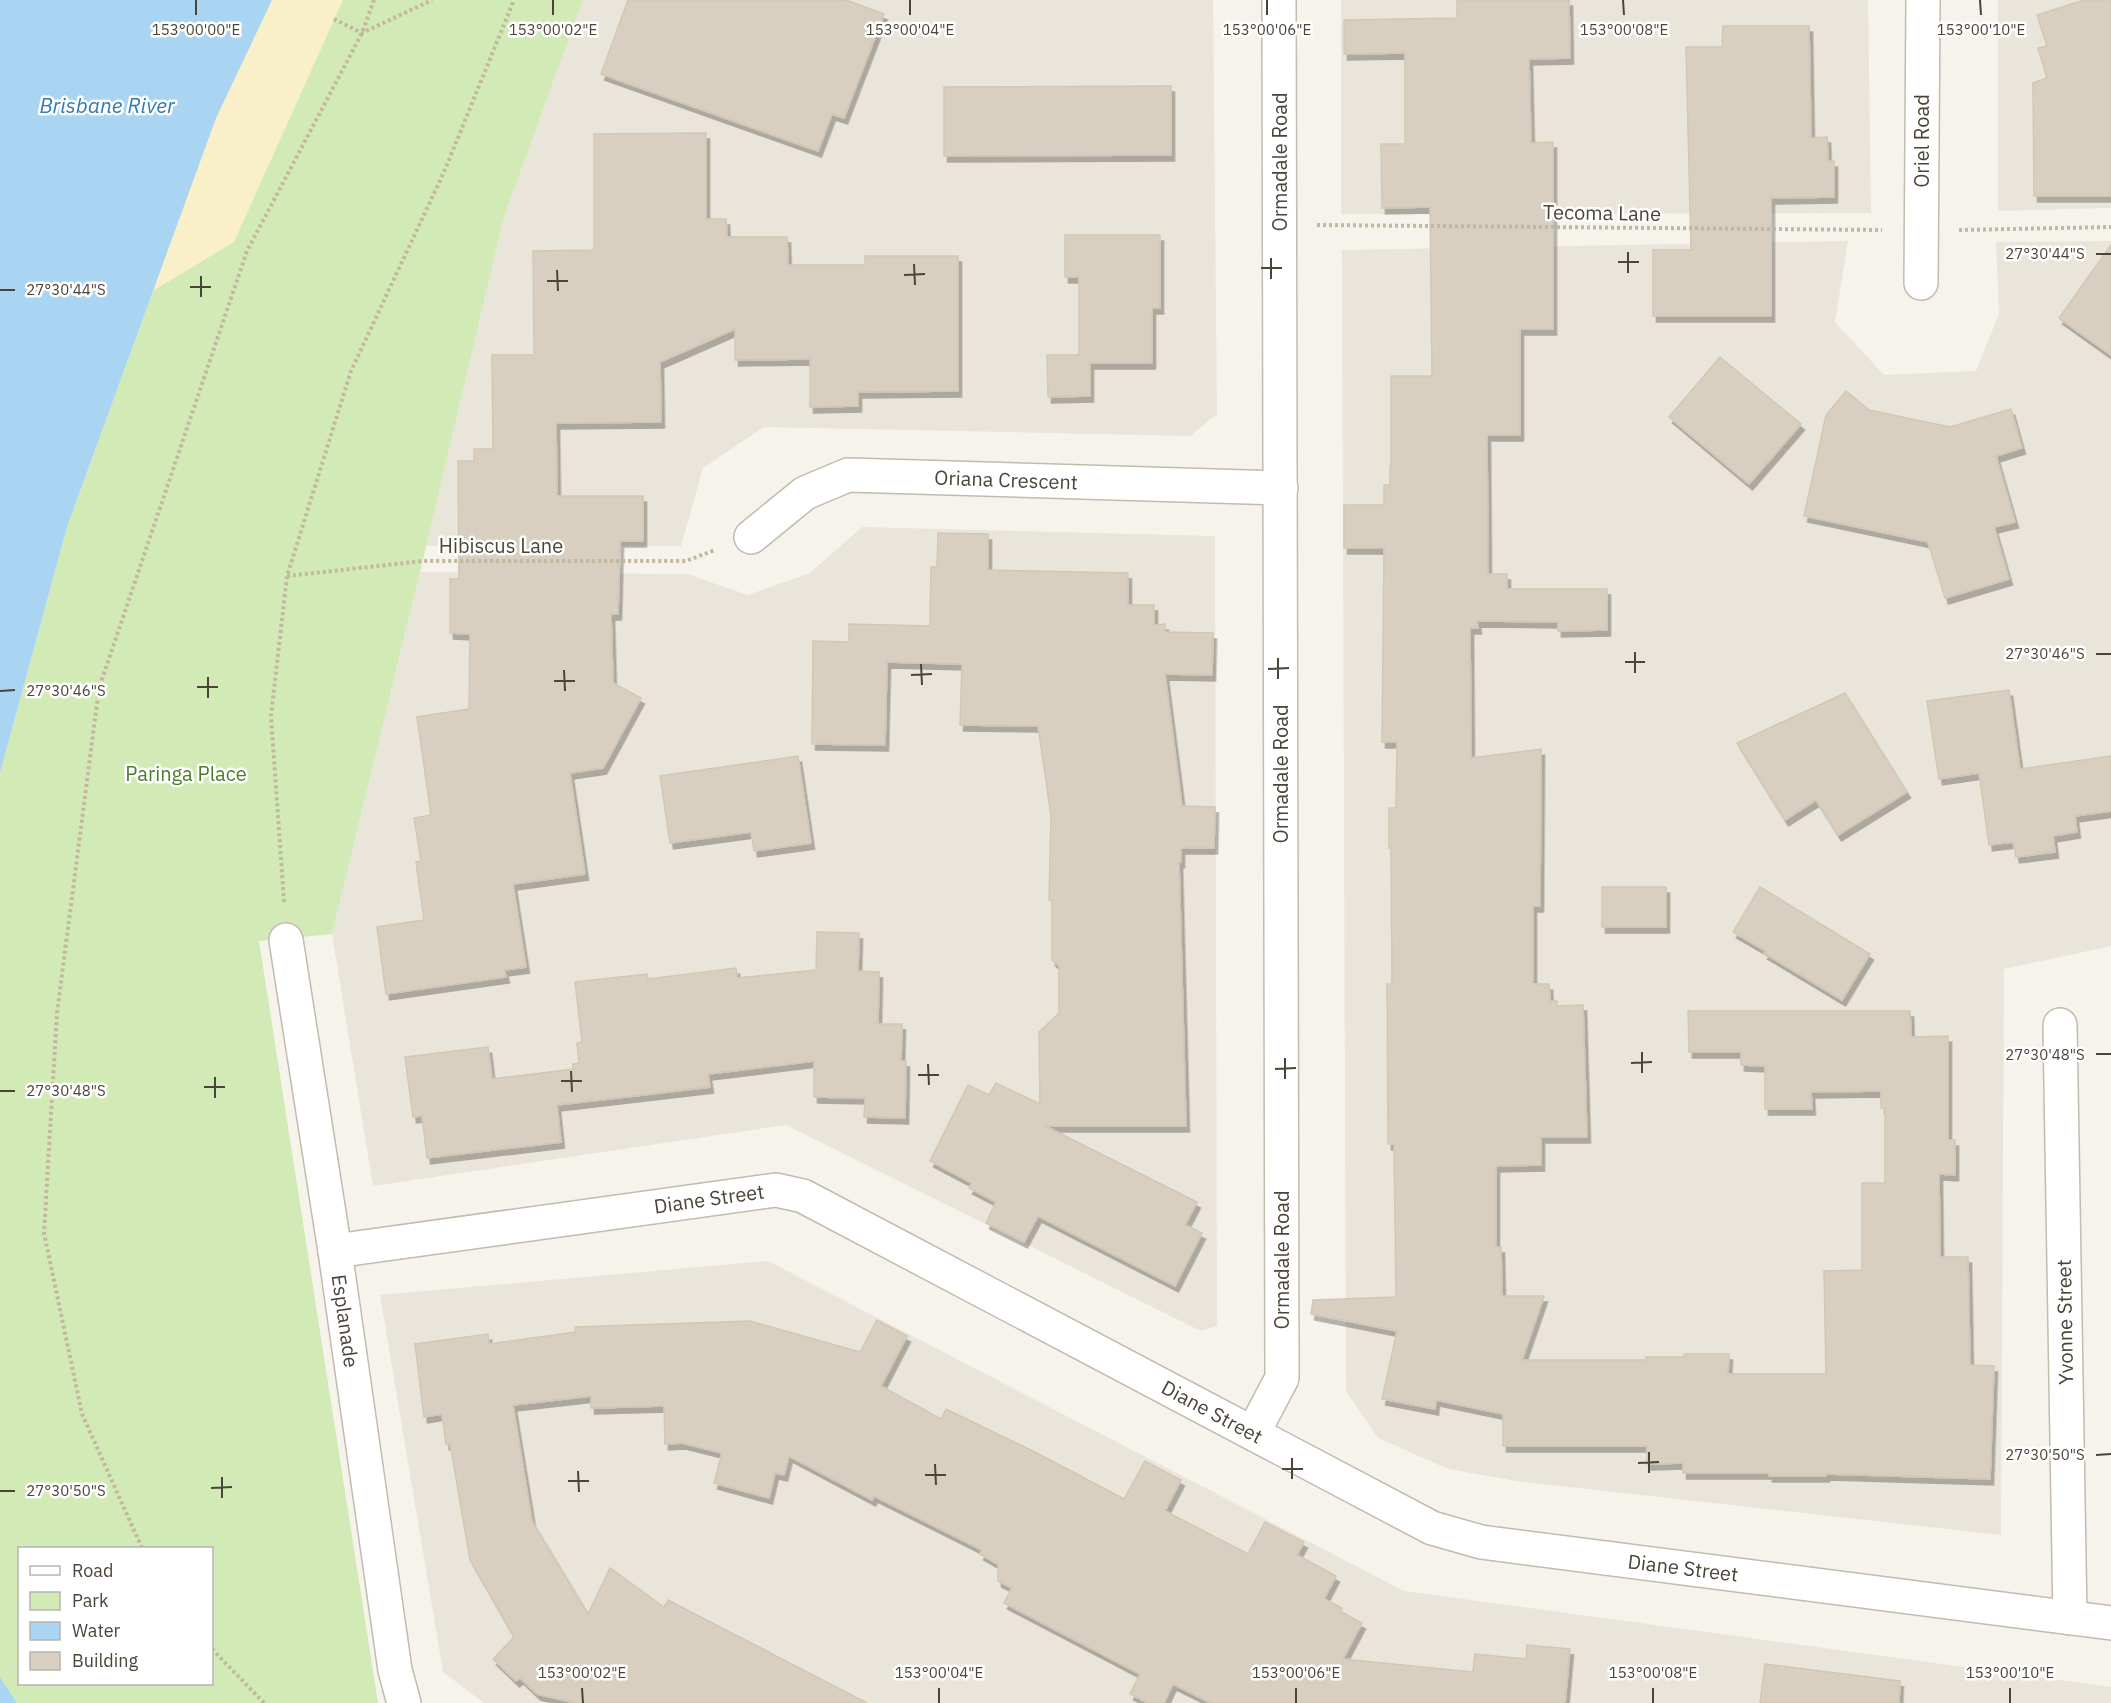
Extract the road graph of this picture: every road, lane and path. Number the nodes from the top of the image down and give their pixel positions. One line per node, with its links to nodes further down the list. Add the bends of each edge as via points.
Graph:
1 (374, 0): 7 (path)
2 (432, 0): 7 (path)
3 (514, 0): 16 (path, via 444,172 351,371)
4 (1279, 0): 13 (street, Ormadale Road)
5 (1923, 0): 12 (street, Oriel Road)
6 (334, 19): 7 (path)
7 (362, 33): 21 (path, via 247,251 99,688 57,1013 44,1233 82,1414)
8 (1314, 225): 10 (path, Tecoma Lane)
9 (2111, 227): 11 (path)
10 (1889, 230)
11 (1952, 230)
12 (1921, 283)
13 (1281, 488): 14 (street, Oriana Crescent, via 848,475 805,493); 20 (street, Ormadale Road, via 1282,1378)
14 (751, 537)
15 (714, 551): 16 (path, Hibiscus Lane, via 686,561 423,561)
16 (287, 576): 17 (path, via 271,716)
17 (286, 939): 19 (street, Esplanade)
18 (2060, 1025): 22 (street, Yvonne Street)
19 (335, 1251): 20 (street, Diane Street, via 776,1190 803,1196); 26 (street, Esplanade, via 395,1670)
20 (1253, 1433): 22 (street, Diane Street, via 1432,1528 1481,1542)
21 (142, 1547)
22 (2070, 1618): 23 (street, Diane Street)
23 (2111, 1623)
24 (213, 1649): 25 (path)
25 (264, 1703)
26 (404, 1703)

